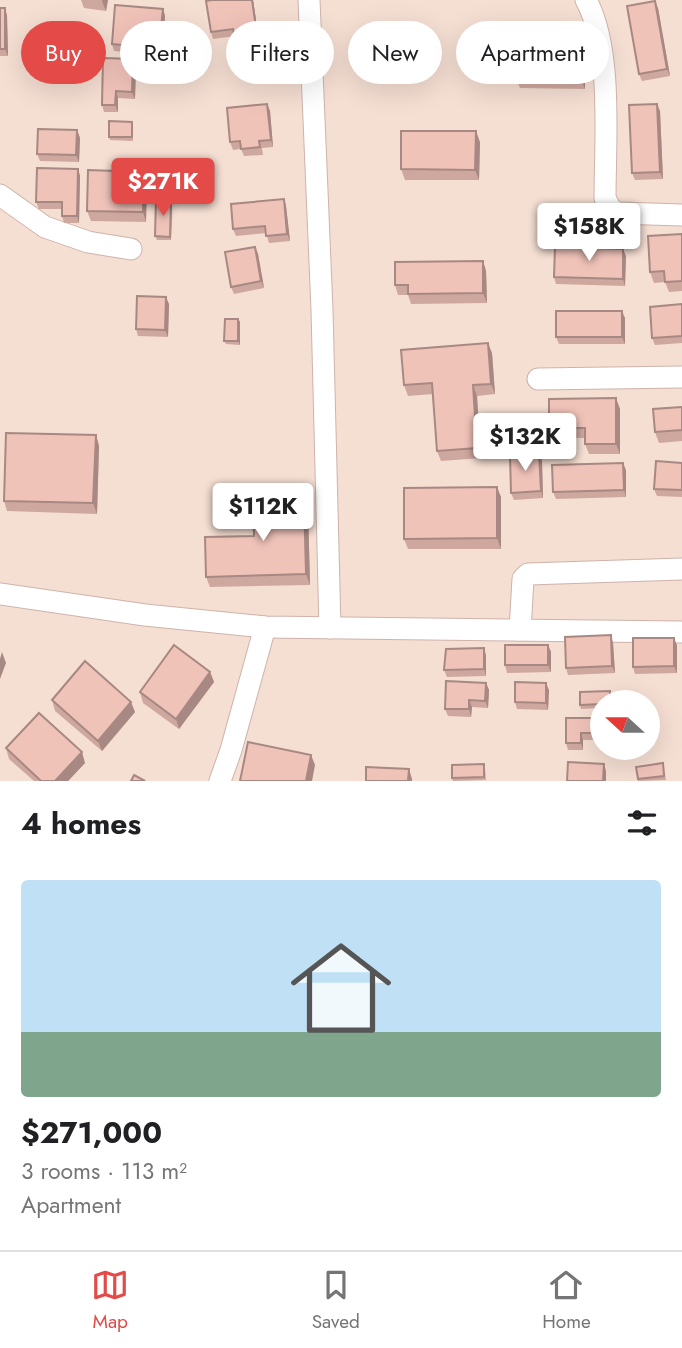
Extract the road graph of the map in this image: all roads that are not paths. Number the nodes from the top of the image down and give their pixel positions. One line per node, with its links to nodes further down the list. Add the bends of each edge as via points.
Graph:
1 (309, 0): 11 (street)
2 (586, 0): 4 (street, via 604,67 605,198 617,213)
3 (0, 195): 5 (street, via 45,226 88,242)
4 (682, 215)
5 (131, 249)
6 (682, 377): 7 (street)
7 (538, 379)
8 (682, 569): 12 (street, via 528,574 523,579)
9 (0, 594): 10 (street)
10 (265, 627): 11 (street); 14 (street)
11 (330, 628): 12 (street)
12 (520, 630): 13 (street)
13 (682, 632)
14 (220, 781)

